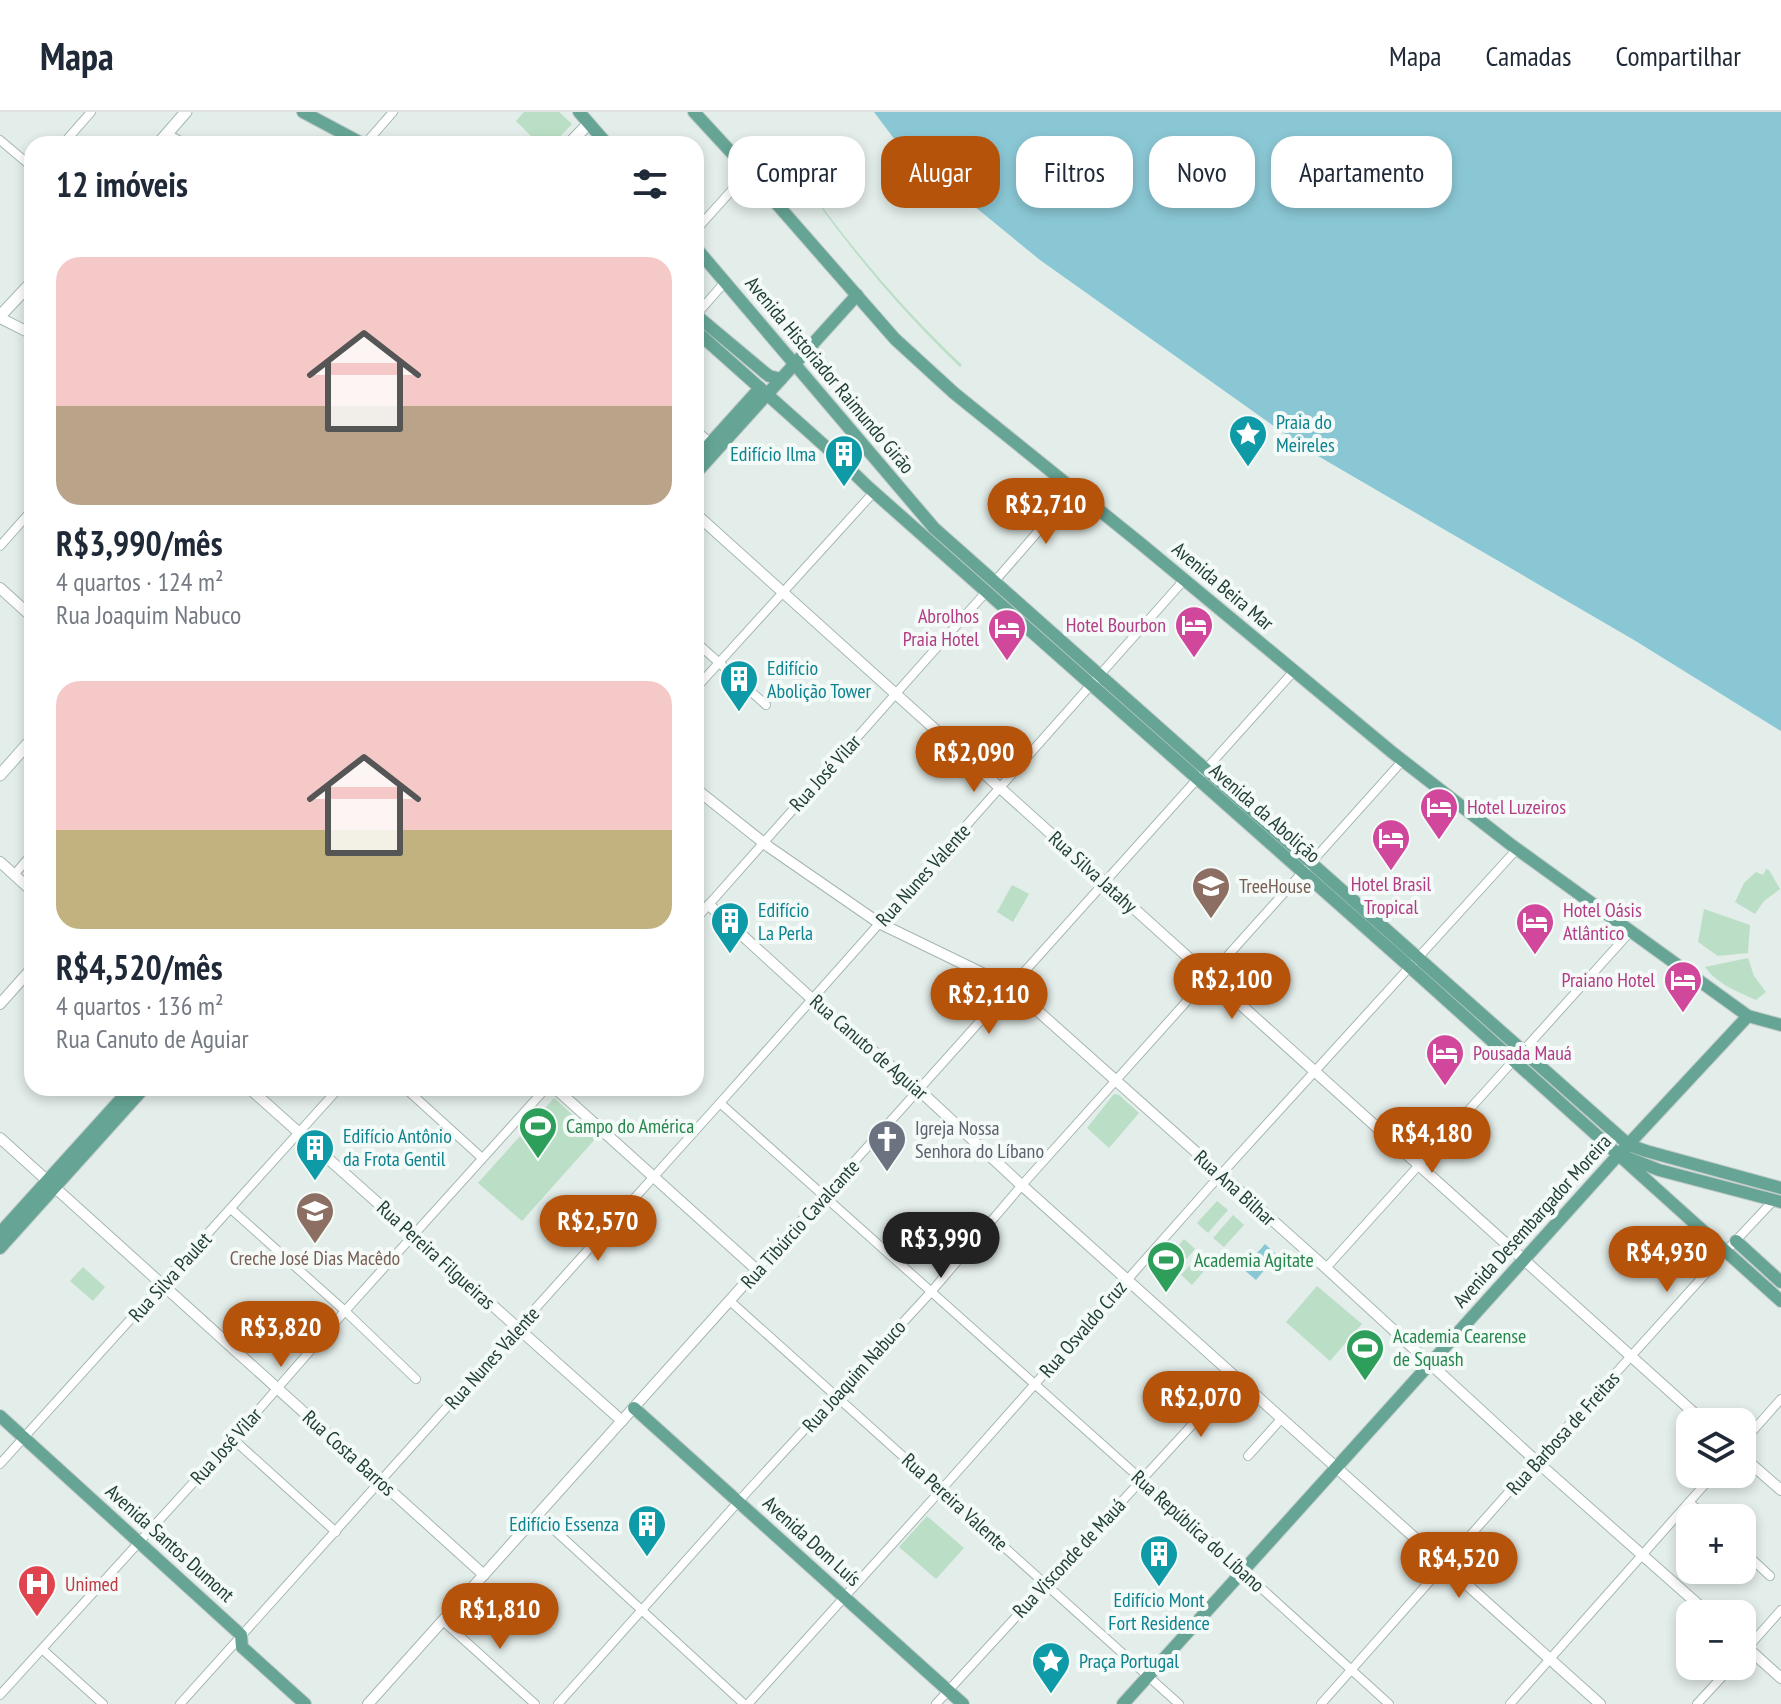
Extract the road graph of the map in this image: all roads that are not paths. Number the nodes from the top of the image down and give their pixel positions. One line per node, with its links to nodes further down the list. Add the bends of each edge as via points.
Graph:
1 (91, 112): 9 (street)
2 (186, 112): 10 (main road)
3 (303, 112): 11 (main road)
4 (393, 112): 12 (street)
5 (579, 112): 8 (main road)
6 (598, 112): 8 (main road)
7 (694, 112): 16 (main road, Avenida Beira Mar)
8 (589, 123): 13 (main road); 14 (main road)
9 (70, 136)
10 (165, 136)
11 (349, 136)
12 (371, 136)
13 (577, 136)
14 (600, 136)
15 (0, 140): 17 (street)
16 (728, 148)
17 (24, 160)
18 (728, 194): 20 (street)
19 (781, 208): 24 (main road, Avenida Beira Mar)
20 (704, 221)
21 (704, 257): 22 (main road, Avenida Historiador Raimundo Girão)
22 (725, 282): 25 (street); 30 (main road, Avenida Historiador Raimundo Girão)
23 (24, 291): 26 (main road)
24 (857, 295): 30 (main road); 37 (main road, Avenida Beira Mar, via 936,378)
25 (704, 306)
26 (0, 317): 28 (street)
27 (704, 322): 31 (main road, via 769,376)
28 (24, 330)
29 (704, 338): 32 (main road, Avenida da Abolição)
30 (795, 363): 31 (main road); 41 (main road, Avenida Historiador Raimundo Girão)
31 (781, 379): 32 (main road)
32 (764, 391): 34 (main road); 38 (main road, Avenida da Abolição)
33 (704, 437): 34 (street)
34 (714, 446): 35 (main road); 36 (main road)
35 (704, 453)
36 (704, 461)
37 (1074, 490): 43 (main road, Avenida Beira Mar); 44 (street, Rua José Vilar)
38 (874, 492): 44 (main road, Avenida da Abolição); 46 (street)
39 (24, 519): 42 (street)
40 (704, 521): 46 (street, Rua Silva Jatahy)
41 (934, 528): 44 (main road, Avenida da Abolição)
42 (0, 546)
43 (1184, 580): 50 (main road, Avenida Beira Mar); 52 (street, Rua Nunes Valente)
44 (990, 586): 52 (main road, Avenida da Abolição); 53 (street, Rua José Vilar)
45 (0, 588): 47 (street)
46 (783, 593): 49 (street); 53 (street, Rua Silva Jatahy)
47 (24, 610)
48 (704, 649): 49 (street)
49 (719, 662): 51 (street); 54 (street)
50 (1294, 671): 56 (main road, Avenida Beira Mar); 57 (street, Rua Tibúrcio Cavalcante)
51 (704, 679)
52 (1096, 680): 57 (main road, Avenida da Abolição); 59 (main road, Avenida da Abolição); 60 (street, Rua Nunes Valente)
53 (895, 694): 60 (street, Rua Silva Jatahy); 62 (street, Rua José Vilar)
54 (766, 705)
55 (24, 748): 58 (main road)
56 (1404, 759): 63 (main road, Avenida Beira Mar); 66 (street, Rua Joaquim Nabuco)
57 (1207, 770): 59 (street, Rua Tibúrcio Cavalcante); 66 (main road, Avenida da Abolição)
58 (0, 775)
59 (1197, 780): 66 (main road, Avenida da Abolição); 68 (street, Rua Tibúrcio Cavalcante)
60 (1000, 789): 68 (street, Rua Silva Jatahy); 72 (street, Rua Nunes Valente)
61 (704, 795): 62 (street, Rua Ana Bilhar)
62 (764, 842): 70 (street, Rua José Vilar); 72 (street, Rua Ana Bilhar)
63 (1517, 849): 73 (main road, Avenida Beira Mar); 74 (street, Rua Osvaldo Cruz)
64 (0, 862): 67 (street)
65 (24, 863): 67 (street)
66 (1307, 867): 74 (main road, Avenida da Abolição); 76 (street, Rua Joaquim Nabuco)
67 (14, 875): 69 (street)
68 (1104, 883): 76 (street, Rua Silva Jatahy); 77 (street, Rua Tibúrcio Cavalcante)
69 (24, 884)
70 (709, 905): 71 (street, Rua José Vilar); 78 (street, Rua Canuto de Aguiar)
71 (704, 910)
72 (879, 923): 77 (street, Rua Ana Bilhar); 78 (street, Rua Nunes Valente)
73 (1630, 932): 80 (main road, Avenida Beira Mar); 82 (street)
74 (1414, 963): 82 (main road, Avenida da Abolição); 83 (street, Rua Osvaldo Cruz)
75 (24, 977): 79 (street)
76 (1210, 978): 83 (street, Rua Silva Jatahy); 84 (street, Rua Joaquim Nabuco)
77 (1011, 987): 84 (street, Rua Ana Bilhar); 85 (street, Rua Tibúrcio Cavalcante)
78 (812, 999): 85 (street, Rua Canuto de Aguiar); 93 (street, Rua Nunes Valente)
79 (0, 1004)
80 (1748, 1016): 81 (main road, Avenida Beira Mar); 96 (main road, Avenida Desembargador Moreira)
81 (1781, 1025)
82 (1518, 1056): 96 (main road, Avenida da Abolição); 97 (main road, Avenida da Abolição); 99 (street)
83 (1314, 1073): 99 (street, Rua Silva Jatahy); 101 (street, Rua Osvaldo Cruz)
84 (1116, 1080): 101 (street, Rua Ana Bilhar); 103 (street, Rua Joaquim Nabuco)
85 (919, 1090): 103 (street, Rua Canuto de Aguiar); 104 (street, Rua Tibúrcio Cavalcante)
86 (124, 1096): 102 (main road)
87 (136, 1096): 102 (main road)
88 (258, 1096): 94 (street, Rua Pereira Filgueiras)
89 (332, 1096): 94 (street, Rua Silva Paulet)
90 (414, 1096): 98 (street)
91 (539, 1096): 98 (street, Rua José Vilar)
92 (564, 1096): 100 (street)
93 (720, 1103): 100 (street, Rua Nunes Valente); 104 (street, Rua República do Líbano)
94 (299, 1133): 106 (street, Rua Silva Paulet); 108 (street, Rua Pereira Filgueiras)
95 (0, 1138): 102 (street, Rua Costa Barros)
96 (1629, 1145): 97 (main road, Avenida Desembargador Moreira); 105 (main road, Avenida da Abolição)
97 (1619, 1155): 105 (main road, Avenida da Abolição, via 1659,1170); 111 (main road); 112 (main road, Avenida Desembargador Moreira)
98 (482, 1158): 108 (street, Rua José Vilar)
99 (1419, 1166): 112 (street, Rua Silva Jatahy); 113 (street)
100 (654, 1176): 114 (street); 121 (street, Rua Nunes Valente)
101 (1220, 1176): 113 (street, Rua Ana Bilhar); 115 (street, Rua Osvaldo Cruz)
102 (51, 1184): 107 (main road); 110 (main road); 116 (street, Rua Costa Barros)
103 (1022, 1185): 115 (street, Rua Canuto de Aguiar); 117 (street, Rua Joaquim Nabuco)
104 (824, 1197): 114 (street, Rua Tibúrcio Cavalcante); 117 (street, Rua República do Líbano)
105 (1779, 1197): 109 (street, Rua Barbosa de Freitas)
106 (231, 1209): 116 (street, Rua Silva Paulet); 120 (street)
107 (0, 1233)
108 (414, 1235): 120 (street, Rua José Vilar); 121 (street, Rua Pereira Filgueiras)
109 (1736, 1241): 111 (street, Rua Barbosa de Freitas); 118 (main road)
110 (0, 1248)
111 (1726, 1251): 118 (main road); 122 (street, Rua Barbosa de Freitas)
112 (1524, 1259): 122 (street, Rua Silva Jatahy); 123 (main road, Avenida Desembargador Moreira)
113 (1326, 1268): 123 (street, Rua Ana Bilhar)
114 (757, 1270): 119 (street, Rua Tibúrcio Cavalcante)
115 (1128, 1279): 124 (street, Rua Canuto de Aguiar); 126 (street, Rua Osvaldo Cruz)
116 (162, 1285): 127 (street, Rua Costa Barros); 136 (street, Rua Silva Paulet)
117 (931, 1292): 126 (street, Rua República do Líbano); 128 (street, Rua Joaquim Nabuco)
118 (1779, 1292)
119 (730, 1301): 128 (street, Rua Pereira Valente); 130 (street, Rua Tibúrcio Cavalcante)
120 (345, 1311): 125 (street); 127 (street, Rua José Vilar)
121 (518, 1329): 134 (street, Rua Pereira Filgueiras); 144 (street, Rua Nunes Valente)
122 (1632, 1357): 131 (street, Rua Silva Jatahy); 139 (street, Rua Barbosa de Freitas)
123 (1430, 1364): 139 (street, Rua Ana Bilhar); 141 (main road, Avenida Desembargador Moreira)
124 (1236, 1377): 133 (street, Rua Canuto de Aguiar); 143 (street, Rua Visconde de Mauá)
125 (416, 1379)
126 (1035, 1384): 143 (street, Rua República do Líbano); 146 (street, Rua Osvaldo Cruz)
127 (277, 1389): 137 (street, Rua José Vilar); 144 (street, Rua Costa Barros)
128 (837, 1396): 146 (street, Rua Pereira Valente); 148 (street, Rua Joaquim Nabuco)
129 (1781, 1399): 135 (street)
130 (634, 1408): 134 (street, Rua Tibúrcio Cavalcante); 148 (main road, Avenida Dom Luís)
131 (1688, 1408)
132 (0, 1416): 136 (main road, Avenida Santos Dumont)
133 (1282, 1418): 138 (street); 141 (street, Rua Canuto de Aguiar)
134 (622, 1421): 151 (street, Rua Tibúrcio Cavalcante)
135 (1756, 1427)
136 (24, 1438): 140 (street, Rua Silva Paulet); 153 (main road, Avenida Santos Dumont)
137 (233, 1439): 152 (street); 153 (street, Rua José Vilar)
138 (1248, 1456)
139 (1536, 1461): 154 (street, Rua Ana Bilhar); 156 (street, Rua Barbosa de Freitas)
140 (0, 1464)
141 (1336, 1468): 156 (street, Rua Canuto de Aguiar); 157 (main road, Avenida Desembargador Moreira)
142 (1756, 1468): 147 (street)
143 (1142, 1480): 157 (street, Rua República do Líbano); 160 (street, Rua Visconde de Mauá)
144 (381, 1482): 152 (street, Rua Nunes Valente); 158 (street, Rua Costa Barros)
145 (1702, 1488): 149 (street)
146 (941, 1490): 160 (street, Rua Pereira Valente); 161 (street, Rua Osvaldo Cruz)
147 (1781, 1490)
148 (738, 1502): 161 (main road, Avenida Dom Luís); 163 (street, Rua Joaquim Nabuco)
149 (1689, 1502): 150 (street); 154 (street)
150 (1691, 1504)
151 (538, 1515): 158 (street, Rua Tibúrcio Cavalcante); 163 (street)
152 (336, 1532): 166 (street, Rua Nunes Valente)
153 (138, 1541): 166 (main road, Avenida Santos Dumont); 168 (street, Rua José Vilar)
154 (1643, 1556): 162 (street, Rua Ana Bilhar); 170 (street)
155 (1756, 1563): 159 (street)
156 (1445, 1565): 170 (street, Rua Canuto de Aguiar); 171 (street, Rua Barbosa de Freitas)
157 (1243, 1571): 171 (street, Rua República do Líbano); 172 (main road, Avenida Desembargador Moreira)
158 (484, 1575): 165 (street, Rua Tibúrcio Cavalcante)
159 (1770, 1576)
160 (1045, 1584): 172 (street, Rua Pereira Valente); 175 (street, Rua Visconde de Mauá)
161 (844, 1597): 175 (main road, Avenida Dom Luís); 183 (street, Rua Osvaldo Cruz)
162 (1693, 1600)
163 (642, 1609): 182 (street, Rua Joaquim Nabuco); 183 (street)
164 (1781, 1610): 167 (street)
165 (443, 1621): 180 (street, Rua Tibúrcio Cavalcante); 181 (street)
166 (241, 1635): 178 (street, Rua Nunes Valente); 179 (main road, Avenida Santos Dumont, via 242,1647)
167 (1756, 1636)
168 (42, 1649): 176 (street, Rua José Vilar); 177 (street)
169 (1756, 1658): 173 (street)
170 (1550, 1659): 190 (street); 191 (street, Rua Canuto de Aguiar)
171 (1352, 1670): 188 (street, Rua Barbosa de Freitas); 189 (street, Rua República do Líbano)
172 (1148, 1676): 186 (main road, Avenida Desembargador Moreira); 187 (street, Rua Pereira Valente)
173 (1781, 1678)
174 (1719, 1680): 192 (street)
175 (948, 1691): 184 (street, Rua Visconde de Mauá); 185 (main road, Avenida Dom Luís)
176 (0, 1695)
177 (103, 1704)
178 (180, 1704)
179 (305, 1704)
180 (368, 1704)
181 (535, 1704)
182 (558, 1704)
183 (746, 1704)
184 (936, 1704)
185 (963, 1704)
186 (1123, 1704)
187 (1179, 1704)
188 (1321, 1704)
189 (1389, 1704)
190 (1510, 1704)
191 (1600, 1704)
192 (1697, 1704)

